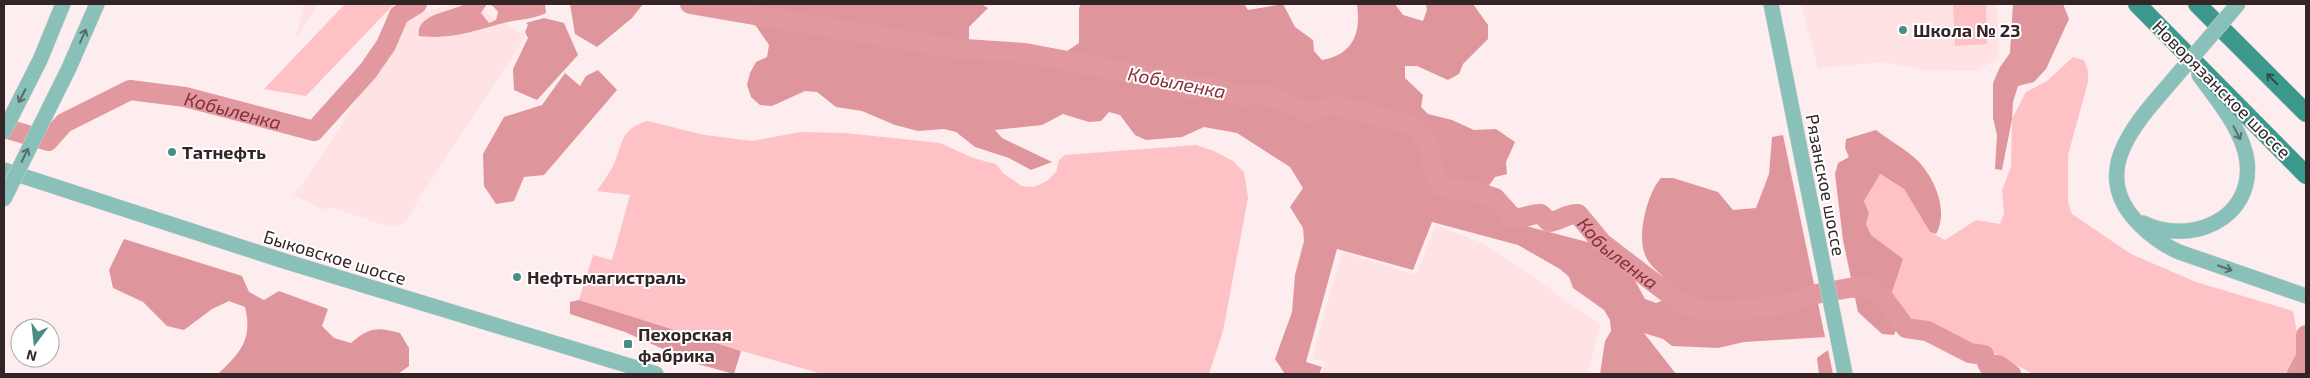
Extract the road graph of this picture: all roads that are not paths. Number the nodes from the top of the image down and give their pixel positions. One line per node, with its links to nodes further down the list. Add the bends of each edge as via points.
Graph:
1 (62, 4): 9 (main road, one-way to 9, via 40,60)
2 (97, 4): 12 (main road, one-way to 2, bridge)
3 (1771, 4): 16 (main road, Рязанское шоссе)
4 (2137, 4): 7 (highway, Новорязанское шоссе)
5 (2197, 4): 8 (highway, one-way to 5)
6 (2238, 4): 13 (main road, bridge, via 2129,134 2116,167 2122,204)
7 (2181, 49): 11 (highway, Новорязанское шоссе); 13 (main road, one-way to 13, via 2238,134 2247,162 2246,183 2230,211 2214,225 2180,232 2163,230)
8 (2306, 113)
9 (4, 132)
10 (4, 170): 15 (main road, Быковское шоссе, via 281,260)
11 (2306, 175)
12 (4, 198)
13 (2132, 216): 14 (main road, one-way to 14, via 2162,244 2179,252)
14 (2306, 296)
15 (656, 374)
16 (1845, 374)

